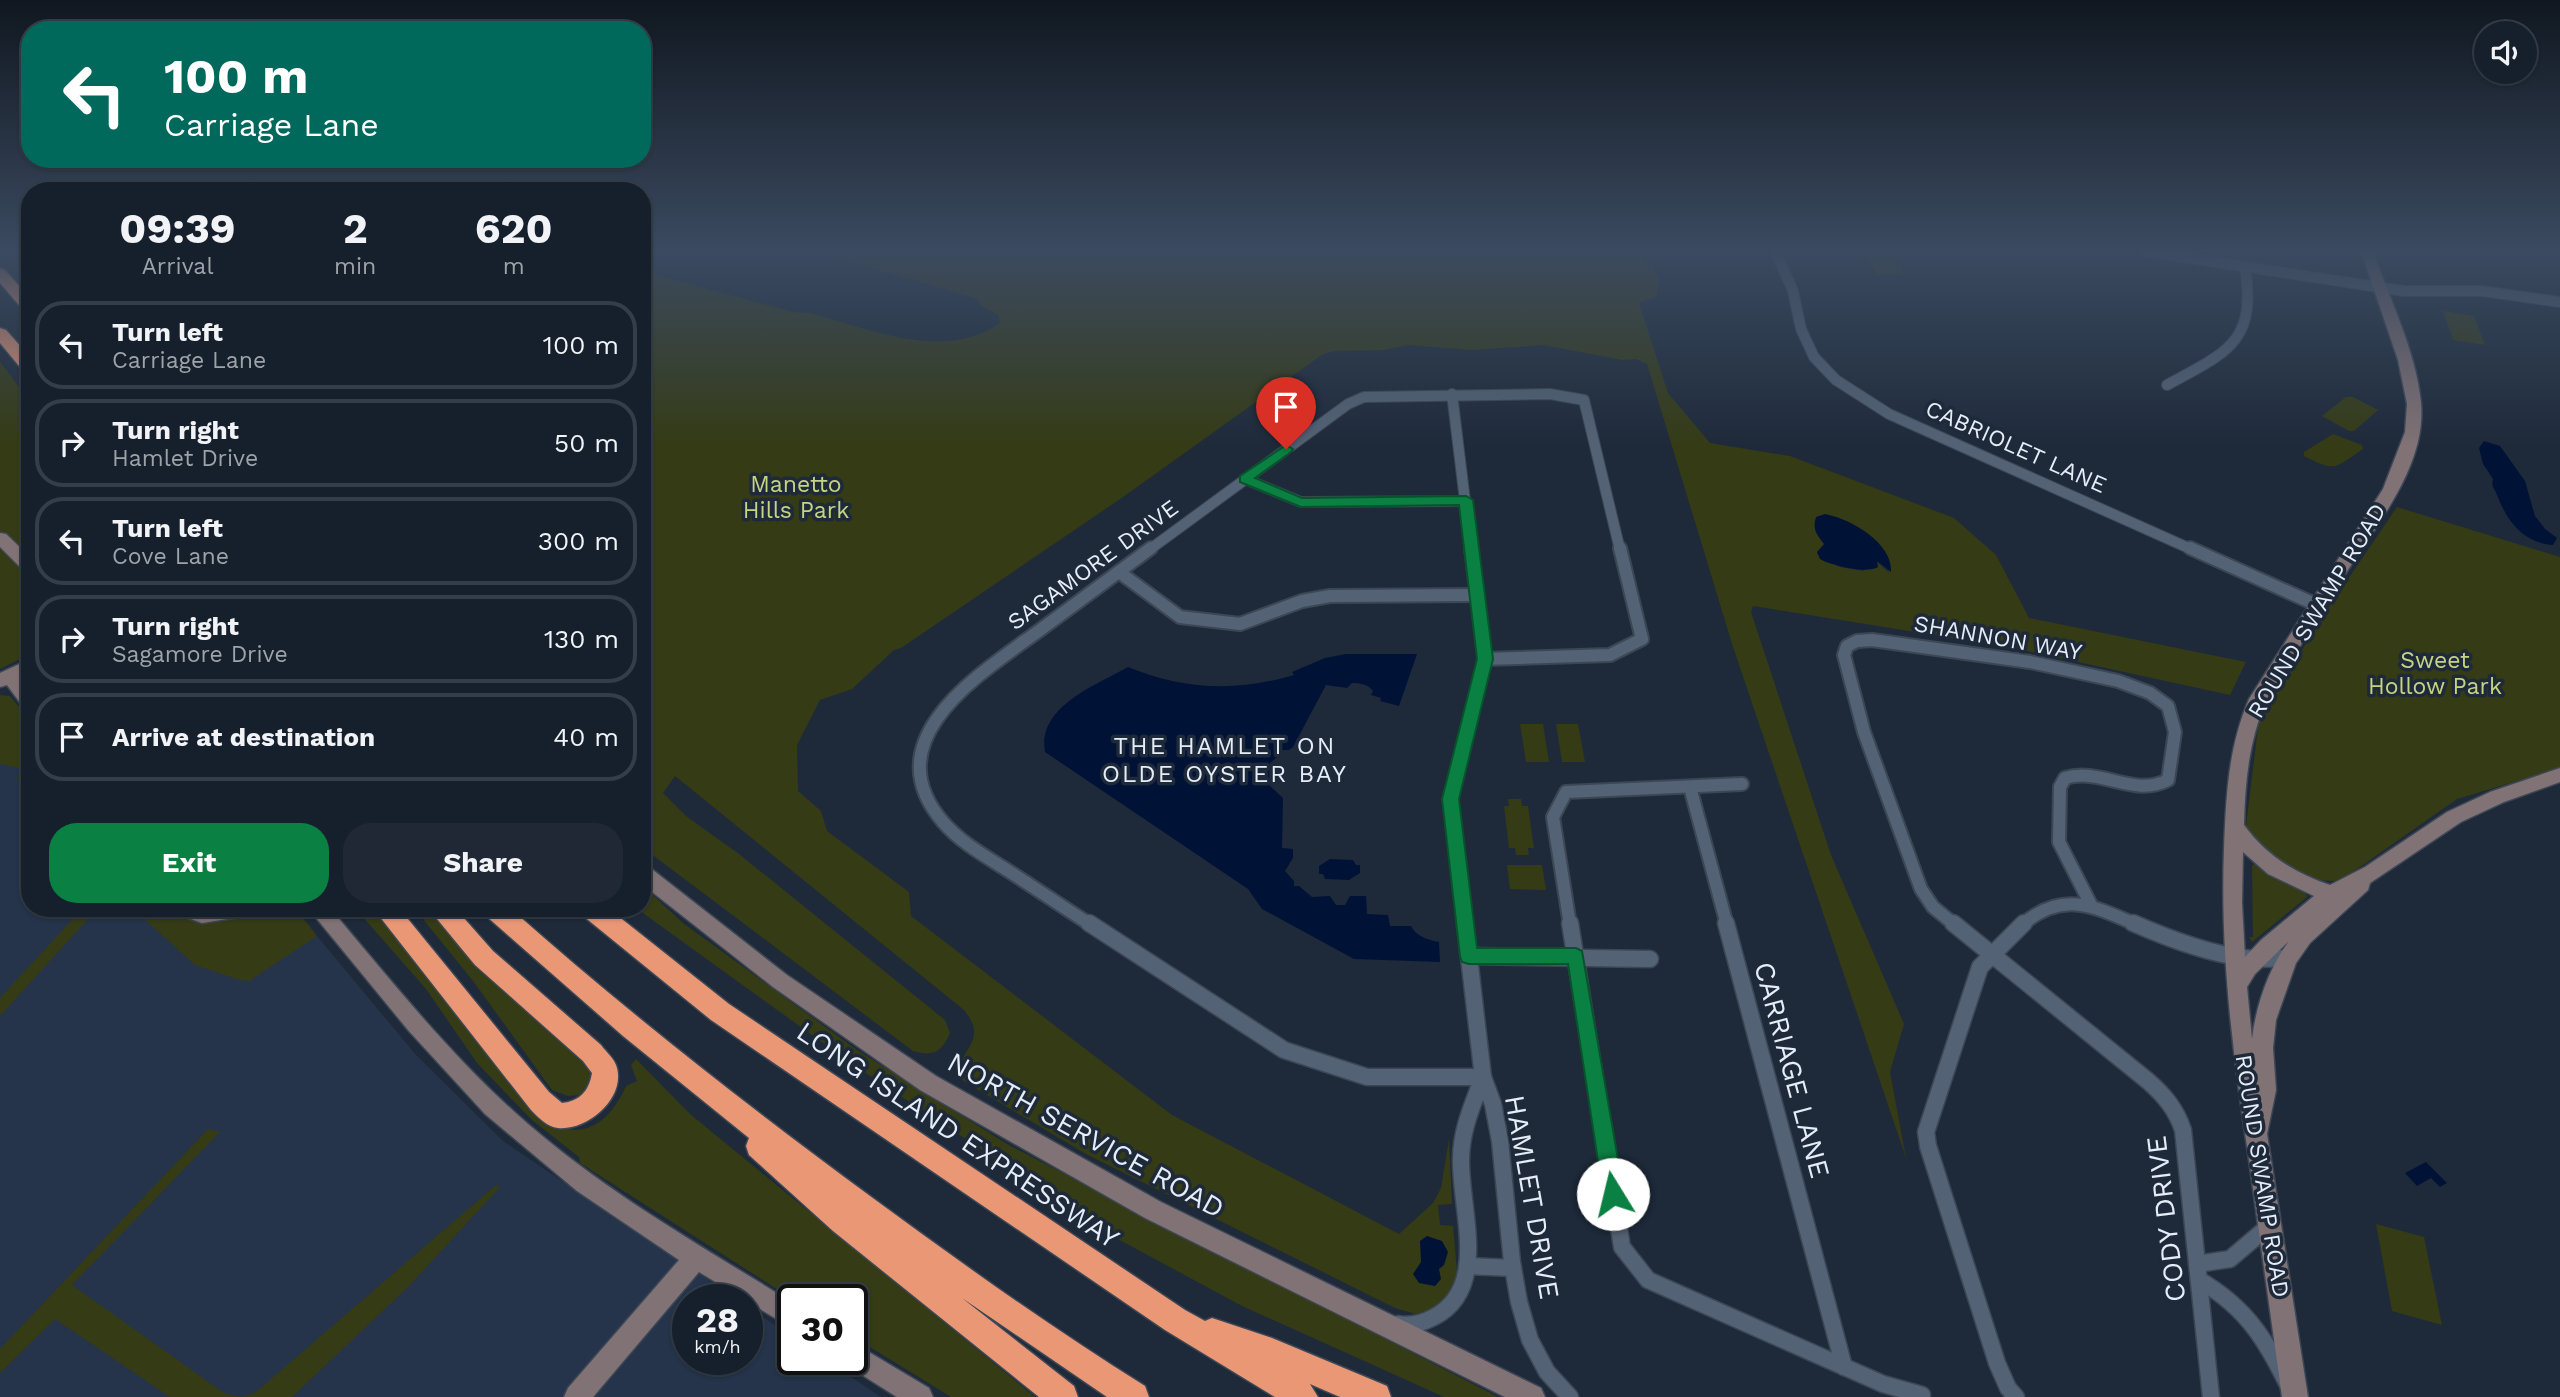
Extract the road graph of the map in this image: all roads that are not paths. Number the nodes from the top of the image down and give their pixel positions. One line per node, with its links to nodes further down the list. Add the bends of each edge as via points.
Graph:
1 (1799, 316): 14 (street, CABRIOLET LANE, via 1808,347 1859,398)
2 (2249, 316): 6 (street, via 2243,331 2215,357)
3 (2387, 316): 14 (main road, ROUND SWAMP ROAD, via 2410,383 2414,424 2407,453 2390,489)
4 (0, 333): 5 (highway)
5 (21, 358)
6 (2167, 385)
7 (1452, 394): 8 (street, SAGAMORE DRIVE, via 1364,397); 9 (street, HAMLET DRIVE); 15 (street, SAGAMORE DRIVE, via 1566,395 1584,400 1642,639 1610,655)
8 (1245, 479): 9 (street, via 1301,502); 12 (street, SAGAMORE DRIVE)
9 (1466, 500): 13 (street, HAMLET DRIVE)
10 (0, 538): 11 (main road)
11 (21, 559)
12 (1119, 572): 13 (street, via 1180,617 1230,624 1330,596); 43 (street, SAGAMORE DRIVE, via 947,702 925,734 919,762 923,792 943,822 976,850 1284,1050 1367,1077)
13 (1477, 595): 15 (street, HAMLET DRIVE)
14 (2317, 605): 22 (main road, ROUND SWAMP ROAD, via 2265,686 2246,727)
15 (1485, 659): 35 (street, HAMLET DRIVE, via 1451,799)
16 (21, 670): 17 (main road)
17 (5, 679): 18 (main road)
18 (21, 694)
19 (2560, 775): 23 (main road, via 2455,817)
20 (1742, 785): 21 (street)
21 (1690, 787): 36 (street, via 1566,792 1553,817); 54 (street, CARRIAGE LANE)
22 (2233, 824): 25 (main road, via 2267,865); 37 (main road, ROUND SWAMP ROAD)
23 (2372, 873): 25 (main road); 39 (main road, via 2303,937)
24 (651, 880): 51 (main road, NORTH SERVICE ROAD, via 780,981 928,1083 1153,1210)
25 (2331, 894): 38 (main road)
26 (2091, 905): 34 (street, via 2046,908); 34 (street, SHANNON WAY, via 2059,842 2060,787 2065,778 2084,772 2142,788 2158,788 2168,780 2174,727 2170,709 2161,699 2140,688 2039,663 1872,640 1847,646 1844,656 1864,732 1921,889 1933,906); 37 (street, via 2164,937)
27 (316, 917): 33 (main road)
28 (325, 917): 33 (main road)
29 (392, 917): 30 (highway, via 540,1101 557,1116 575,1115 594,1103 603,1088 605,1070 592,1053 484,958)
30 (448, 917)
31 (503, 917): 42 (highway)
32 (601, 917): 52 (highway, LONG ISLAND EXPRESSWAY, via 720,1012)
33 (334, 928): 46 (main road, via 435,1046 501,1113 561,1165)
34 (1991, 955): 49 (street, CODY DRIVE, via 2148,1081 2179,1114); 64 (street, via 1980,967 1926,1132 1997,1363)
35 (1469, 956): 36 (street); 43 (street, HAMLET DRIVE)
36 (1576, 956): 40 (street); 54 (street, via 1622,1247 1648,1280)
37 (2234, 956): 38 (street); 41 (main road, ROUND SWAMP ROAD)
38 (2256, 958): 39 (street); 41 (main road)
39 (2288, 958): 44 (main road, via 2265,1020 2265,1090)
40 (1650, 959)
41 (2236, 987): 44 (main road, ROUND SWAMP ROAD)
42 (661, 1053): 58 (highway, via 843,1221); 59 (highway, via 952,1274)
43 (1483, 1077): 47 (street, HAMLET DRIVE, via 1462,1140); 48 (street, HAMLET DRIVE, via 1494,1107)
44 (2255, 1146): 45 (main road, ROUND SWAMP ROAD)
45 (2270, 1225): 49 (street, via 2232,1260); 66 (main road, ROUND SWAMP ROAD)
46 (697, 1257): 50 (main road); 56 (main road)
47 (1467, 1266): 48 (street); 51 (street, HAMLET DRIVE, via 1466,1283 1456,1305 1435,1318 1406,1326)
48 (1513, 1268): 63 (street, HAMLET DRIVE, via 1535,1350 1556,1386)
49 (2198, 1272): 65 (street, CODY DRIVE); 66 (street, via 2246,1312)
50 (777, 1307)
51 (1366, 1317): 62 (main road, NORTH SERVICE ROAD)
52 (1175, 1320): 60 (highway, LONG ISLAND EXPRESSWAY); 61 (highway, via 1272,1353)
53 (868, 1364): 57 (main road)
54 (1844, 1367): 55 (street)
55 (1922, 1395)
56 (577, 1397)
57 (920, 1397)
58 (1063, 1397)
59 (1134, 1397)
60 (1303, 1397)
61 (1377, 1397)
62 (1532, 1397)
63 (1570, 1397)
64 (2016, 1397)
65 (2211, 1397)
66 (2294, 1397)

